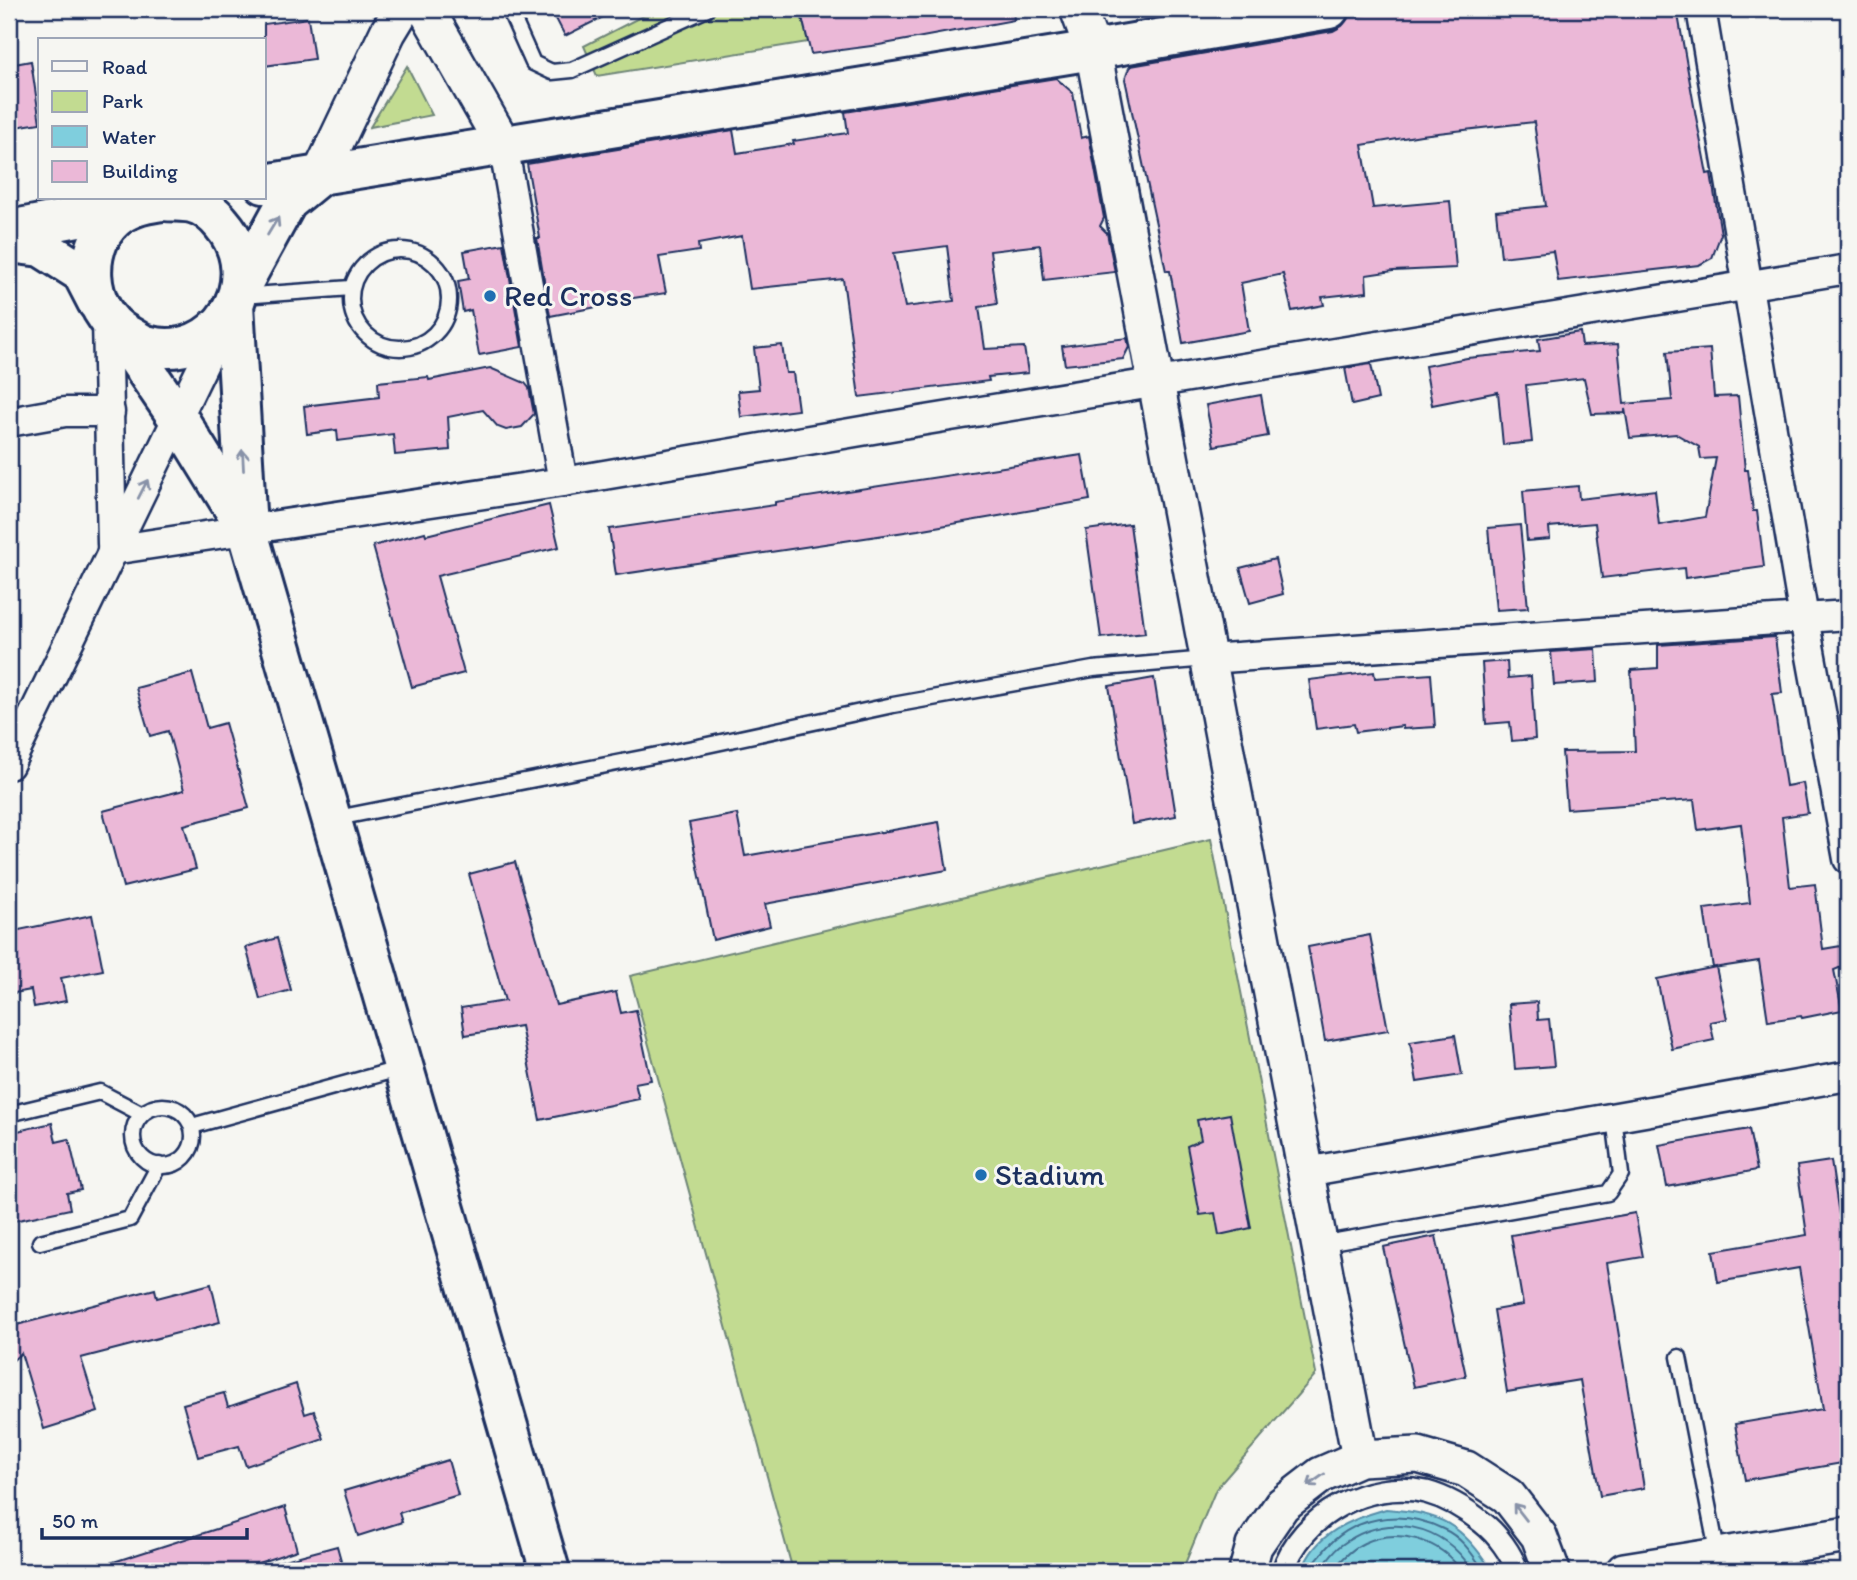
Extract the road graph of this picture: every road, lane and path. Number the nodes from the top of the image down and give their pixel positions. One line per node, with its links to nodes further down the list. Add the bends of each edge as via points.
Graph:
1 (426, 9): 9 (street)
2 (509, 9): 3 (lane, via 533,62 552,72 572,70)
3 (707, 9)
4 (1078, 9): 8 (street)
5 (1329, 9): 8 (main road)
6 (1702, 9): 16 (street)
7 (394, 17): 10 (street)
8 (1093, 50): 9 (main road); 20 (street)
9 (503, 144): 10 (main road); 24 (street)
10 (320, 175): 11 (main road); 18 (main road, one-way to 10, via 287,202)
11 (266, 184)
12 (162, 201): 13 (main road); 18 (main road, via 193,203 217,217 230,233 241,264); 19 (main road, via 121,214 109,225 94,255 94,294)
13 (9, 230)
14 (9, 243): 19 (main road, via 41,247 82,273)
15 (1848, 269): 16 (street)
16 (1747, 284): 20 (street); 28 (street)
17 (351, 288): 17 (lane, via 358,326 381,345 413,347 439,329 447,315 450,299 440,269 414,251 382,252 357,273); 18 (lane)
18 (234, 302): 19 (main road, via 213,331 194,343 170,348 145,344); 22 (street); 25 (main road, one-way to 18)
19 (108, 320): 21 (street); 22 (main road)
20 (1156, 382): 24 (street); 29 (street)
21 (110, 412): 23 (street, via 65,412); 26 (street)
22 (178, 418): 25 (main road); 26 (street, one-way to 22)
23 (9, 422)
24 (563, 482): 25 (street)
25 (247, 528): 26 (street); 31 (main road)
26 (112, 550): 30 (street)
27 (1848, 615): 28 (street)
28 (1804, 618): 29 (street); 32 (street)
29 (1208, 659): 31 (lane, via 1093,669 893,705); 40 (street)
30 (10, 761)
31 (331, 819): 33 (main road)
32 (1848, 859)
33 (404, 1068): 38 (lane); 47 (main road)
34 (1848, 1076): 37 (street)
35 (9, 1114): 36 (lane, via 100,1092)
36 (142, 1114): 38 (lane, via 170,1107 187,1117); 39 (lane, via 133,1131 136,1150)
37 (1614, 1118): 40 (street); 42 (lane, via 1621,1174 1608,1193)
38 (191, 1126): 39 (lane, via 193,1136 186,1155)
39 (159, 1165): 41 (lane, via 130,1219)
40 (1306, 1172): 42 (street)
41 (40, 1241)
42 (1320, 1244): 44 (street)
43 (1679, 1357): 46 (lane)
44 (1360, 1458): 48 (street, one-way to 48, via 1321,1475 1282,1505 1254,1546); 51 (street, one-way to 44, via 1539,1536 1508,1496 1466,1469 1418,1455)
45 (1848, 1535): 46 (street)
46 (1718, 1556): 52 (street)
47 (550, 1571)
48 (1247, 1571)
49 (1283, 1571): 50 (street, via 1288,1556 1314,1522 1348,1500 1386,1490 1426,1492 1463,1507 1494,1532)
50 (1517, 1571)
51 (1552, 1571)
52 (1624, 1571)

